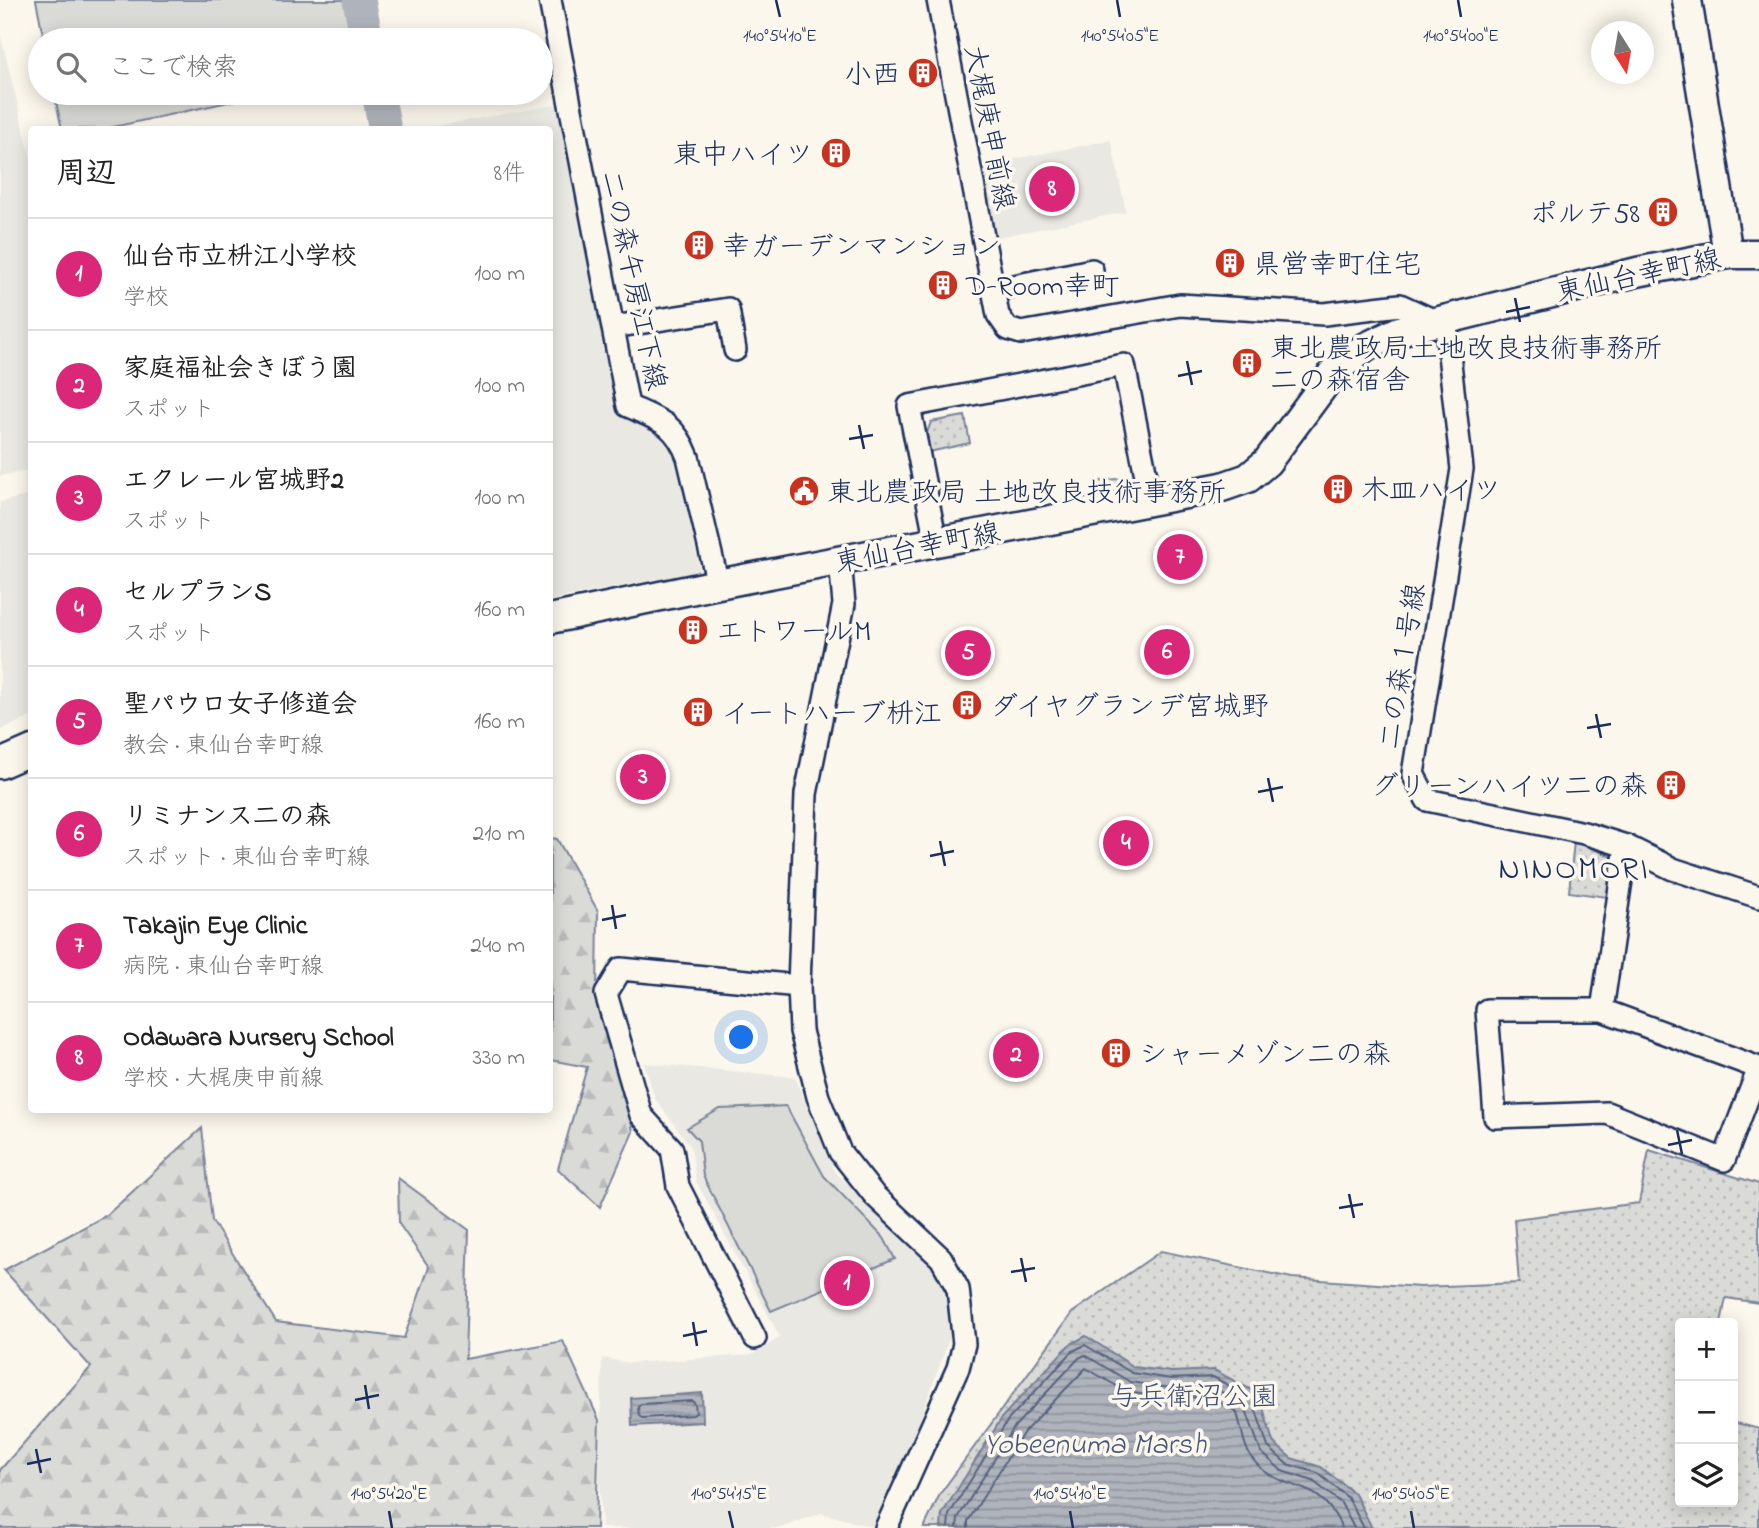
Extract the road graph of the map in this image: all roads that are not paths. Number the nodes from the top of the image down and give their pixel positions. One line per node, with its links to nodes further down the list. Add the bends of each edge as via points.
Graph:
1 (550, 0): 9 (street, 二の森午房江下線)
2 (938, 0): 7 (street, 大梶庚申前線)
3 (1687, 0): 4 (street)
4 (1728, 254): 5 (street, 東仙台幸町線); 8 (street, 東仙台幸町線)
5 (1759, 254)
6 (1092, 270): 7 (street)
7 (993, 290): 8 (street, 大梶庚申前線, via 1002,323 1021,333 1180,305 1324,314 1400,304)
8 (1440, 320): 11 (street, 東仙台幸町線, via 1399,331 1366,347 1335,370 1267,462 1248,478); 18 (street, 二の森１号線, via 1462,469 1413,774 1427,800)
9 (613, 327): 10 (street, via 727,309); 14 (street, 二の森午房江下線, via 628,406 668,424 681,439)
10 (735, 350)
11 (1151, 501): 12 (street, 東仙台幸町線); 12 (street, via 1124,365 1111,367 909,406)
12 (936, 542): 13 (street, 東仙台幸町線)
13 (840, 561): 14 (street, 東仙台幸町線); 20 (street, via 844,604 806,794)
14 (719, 584): 15 (street, 東仙台幸町線)
15 (553, 618)
16 (28, 752): 17 (street)
17 (0, 764)
18 (1626, 846): 19 (street, 二の森１号線, via 1673,869); 21 (street)
19 (1759, 897)
20 (799, 986): 22 (street, via 621,969 606,994 641,1115 672,1149 678,1186); 23 (street, via 801,1031 818,1097 840,1152 875,1196 940,1258 958,1289 964,1344 958,1368)
21 (1602, 1010): 21 (street, via 1759,1068 1724,1160 1607,1113 1495,1117 1487,1010)
22 (755, 1338)
23 (886, 1528)

